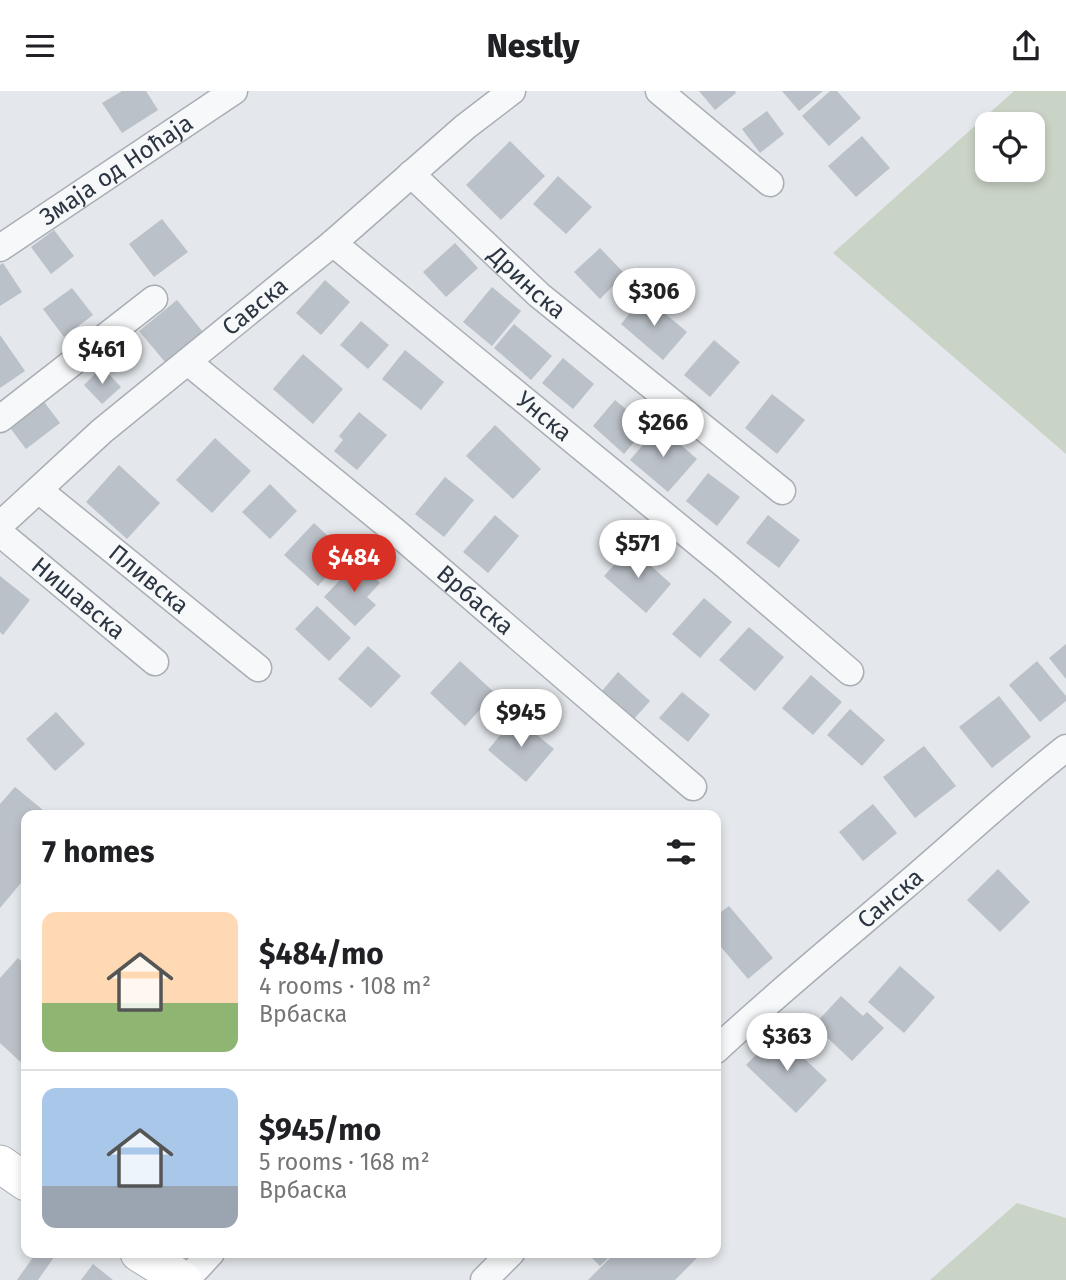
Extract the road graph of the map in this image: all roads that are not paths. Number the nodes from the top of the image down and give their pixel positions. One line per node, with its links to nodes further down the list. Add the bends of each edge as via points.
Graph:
1 (234, 91): 7 (street, Змаја од Ноћаја)
2 (512, 91): 4 (street, Савска)
3 (659, 91): 5 (street)
4 (411, 174): 6 (street, Савска); 12 (street, Дринска, via 540,295)
5 (771, 183)
6 (333, 243): 9 (street, Савска); 17 (street, Унска)
7 (0, 248)
8 (154, 299): 10 (street)
9 (188, 362): 11 (street, Савска, via 102,431); 19 (street, Врбаска, via 397,533)
10 (0, 419)
11 (40, 491): 13 (street, Савска); 16 (street, Пливска)
12 (782, 491)
13 (0, 525)
14 (0, 533): 15 (street, Нишавска)
15 (155, 662)
16 (258, 668)
17 (850, 672)
18 (1066, 748): 20 (street, Санска)
19 (693, 787)
20 (721, 1044)
21 (0, 1164): 22 (main road)
22 (21, 1179)
23 (198, 1258): 25 (street)
24 (506, 1258): 26 (street)
25 (163, 1272)
26 (484, 1280)

